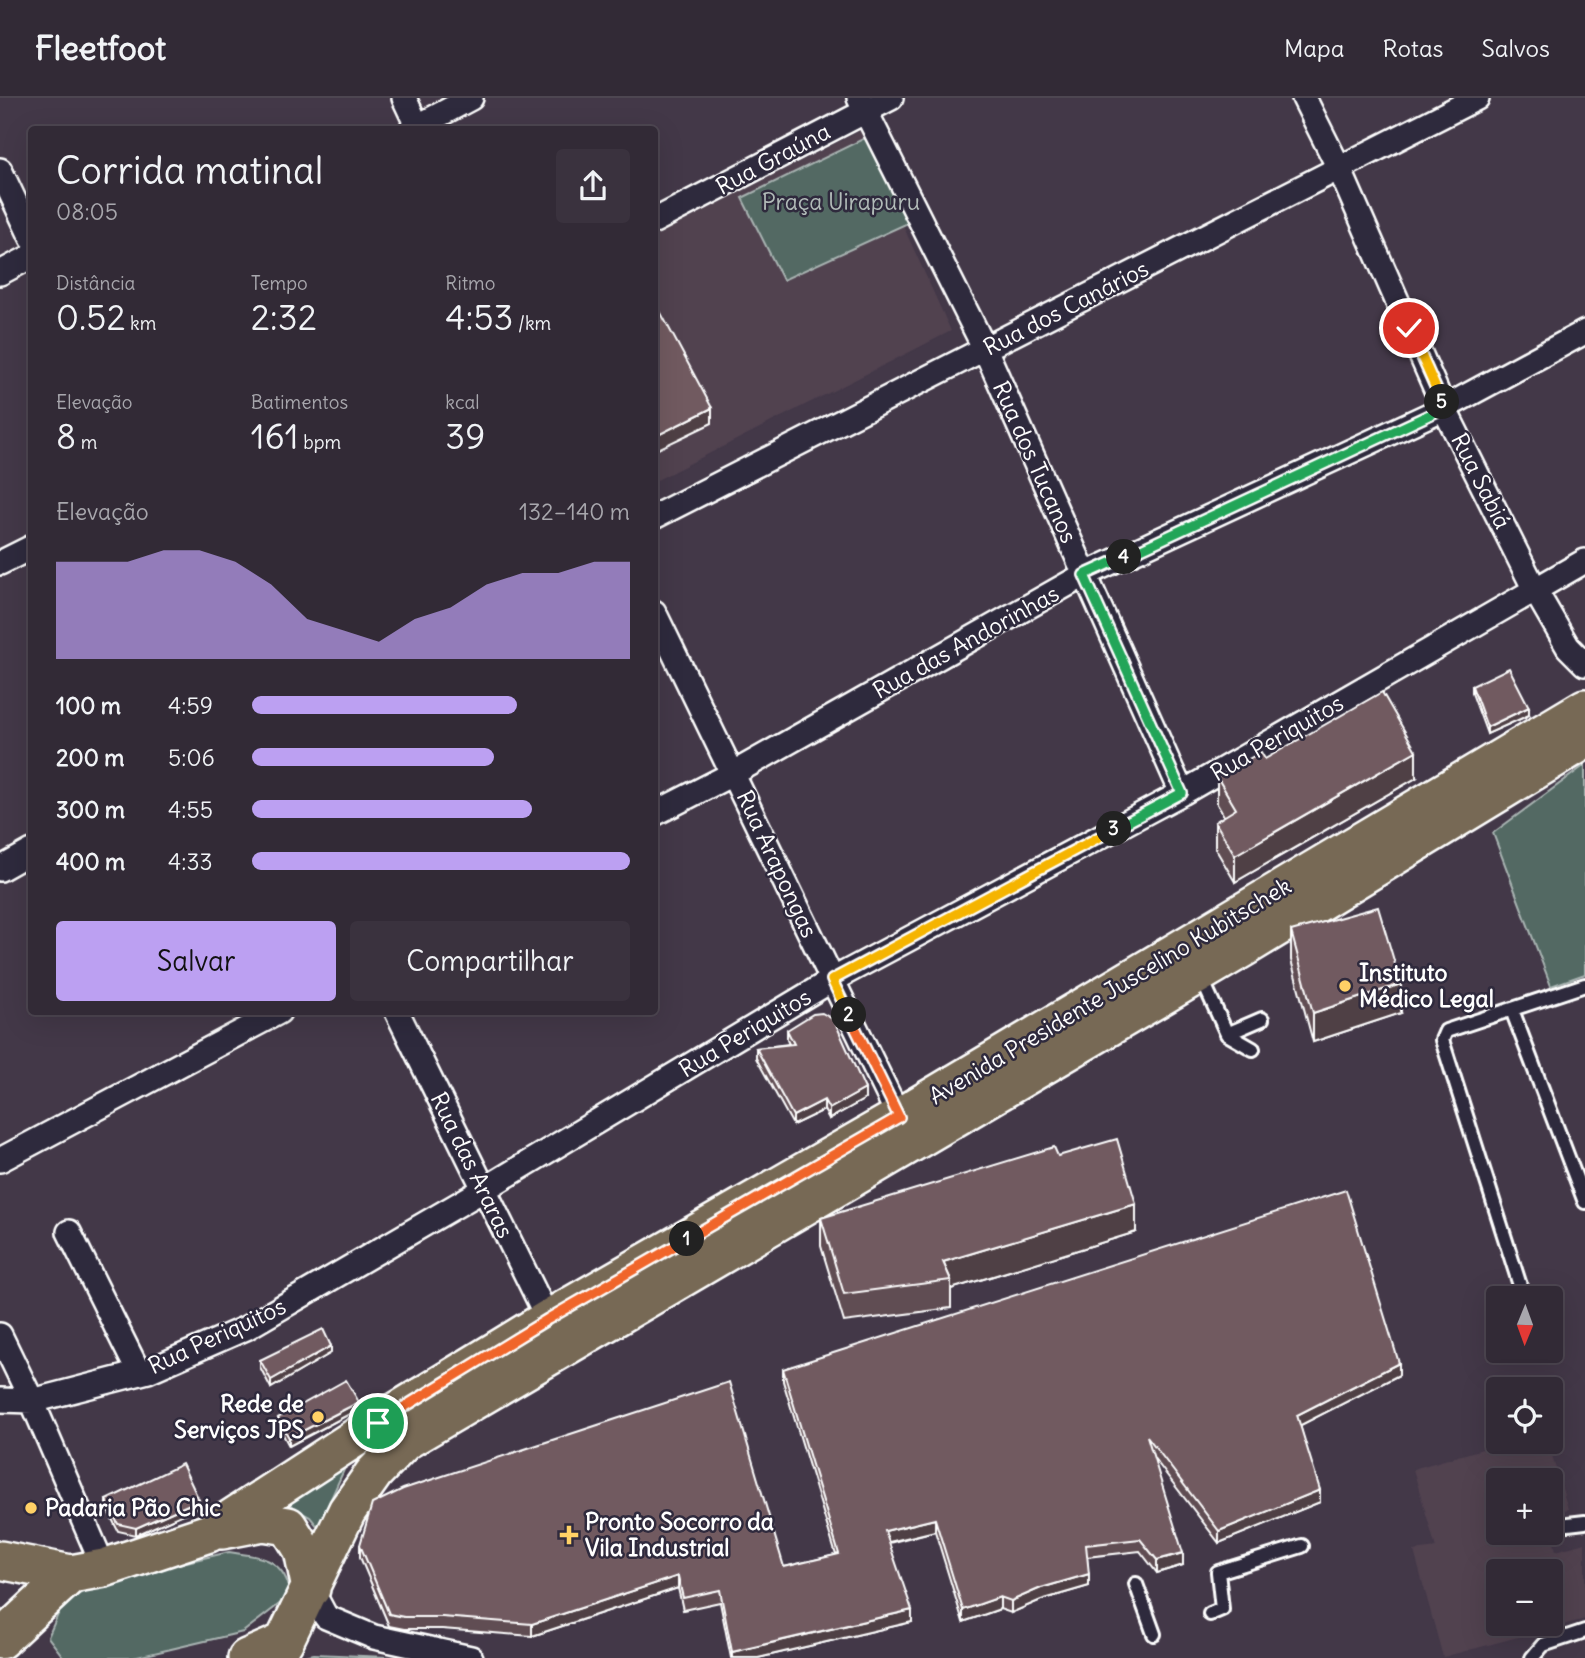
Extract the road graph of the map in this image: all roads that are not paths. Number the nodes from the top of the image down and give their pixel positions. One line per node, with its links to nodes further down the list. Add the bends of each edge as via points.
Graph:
1 (404, 98): 7 (street)
2 (471, 98): 8 (street)
3 (891, 98): 6 (street, Rua Graúna)
4 (1304, 98): 9 (street, Rua Sabiá)
5 (1477, 98): 9 (street, Rua dos Canários)
6 (862, 104): 11 (street, Rua Graúna); 16 (street, Rua dos Tucanos)
7 (415, 126)
8 (420, 126)
9 (1339, 168): 16 (street, Rua dos Canários); 17 (street, Rua Sabiá)
10 (0, 170): 12 (street)
11 (658, 219)
12 (28, 230)
13 (28, 258): 14 (street)
14 (0, 273)
15 (1585, 332): 17 (street, Rua das Andorinhas)
16 (985, 349): 18 (street, Rua dos Canários); 22 (street, Rua dos Tucanos)
17 (1444, 408): 22 (street, Rua das Andorinhas); 23 (street, Rua Sabiá)
18 (658, 515)
19 (28, 549): 21 (street)
20 (1585, 561): 23 (street, Rua Periquitos)
21 (0, 563)
22 (1084, 575): 28 (street, Rua das Andorinhas); 29 (street, Rua dos Tucanos)
23 (1535, 590): 25 (street, Rua Sabiá, via 1569,647); 29 (street, Rua Periquitos)
24 (658, 620): 28 (street, Rua Arapongas)
25 (1585, 664)
26 (1585, 708): 42 (main road, Avenida Presidente Juscelino Kubitschek)
27 (1585, 740): 33 (main road, Avenida Presidente Juscelino Kubitschek)
28 (734, 773): 30 (street, Rua das Andorinhas); 34 (street, Rua Arapongas)
29 (1182, 793): 34 (street, Rua Periquitos)
30 (658, 812)
31 (28, 853): 32 (street)
32 (0, 869)
33 (1200, 973): 40 (lane); 60 (main road, Avenida Presidente Juscelino Kubitschek, via 405,1441 347,1511)
34 (832, 980): 42 (street, Rua Arapongas); 44 (street, Rua Periquitos)
35 (1585, 985): 36 (lane)
36 (1512, 1010): 45 (lane); 47 (lane, via 1446,1031 1443,1040)
37 (273, 1015): 43 (street)
38 (398, 1015): 44 (street, Rua das Araras)
39 (1262, 1019): 40 (lane)
40 (1227, 1034): 41 (lane)
41 (1252, 1049)
42 (899, 1117): 48 (main road, Avenida Presidente Juscelino Kubitschek)
43 (0, 1160)
44 (483, 1190): 48 (street, Rua das Araras); 50 (street, Rua Periquitos, via 246,1328)
45 (1585, 1202)
46 (69, 1232): 50 (street)
47 (1520, 1286)
48 (548, 1319): 55 (main road, Avenida Presidente Juscelino Kubitschek)
49 (0, 1335): 52 (street)
50 (139, 1373): 52 (street, Rua Periquitos)
51 (0, 1400): 52 (street, Rua Periquitos)
52 (32, 1401): 58 (street)
53 (1585, 1522): 54 (lane)
54 (1568, 1524)
55 (209, 1533): 58 (main road, Avenida Presidente Juscelino Kubitschek); 60 (main road, via 263,1522 288,1526 303,1550)
56 (1302, 1546): 61 (lane, via 1218,1572 1222,1609)
57 (0, 1560): 58 (main road, Avenida Presidente Juscelino Kubitschek)
58 (87, 1571): 64 (main road)
59 (1136, 1584): 63 (lane)
60 (311, 1589): 67 (main road, Avenida Presidente Juscelino Kubitschek, via 284,1642); 68 (street, via 326,1617 374,1637)
61 (1210, 1614)
62 (1585, 1631): 69 (lane, via 1543,1645)
63 (1154, 1634)
64 (0, 1640)
65 (0, 1650): 66 (main road)
66 (15, 1658)
67 (247, 1658)
68 (465, 1658)
69 (1532, 1658)

